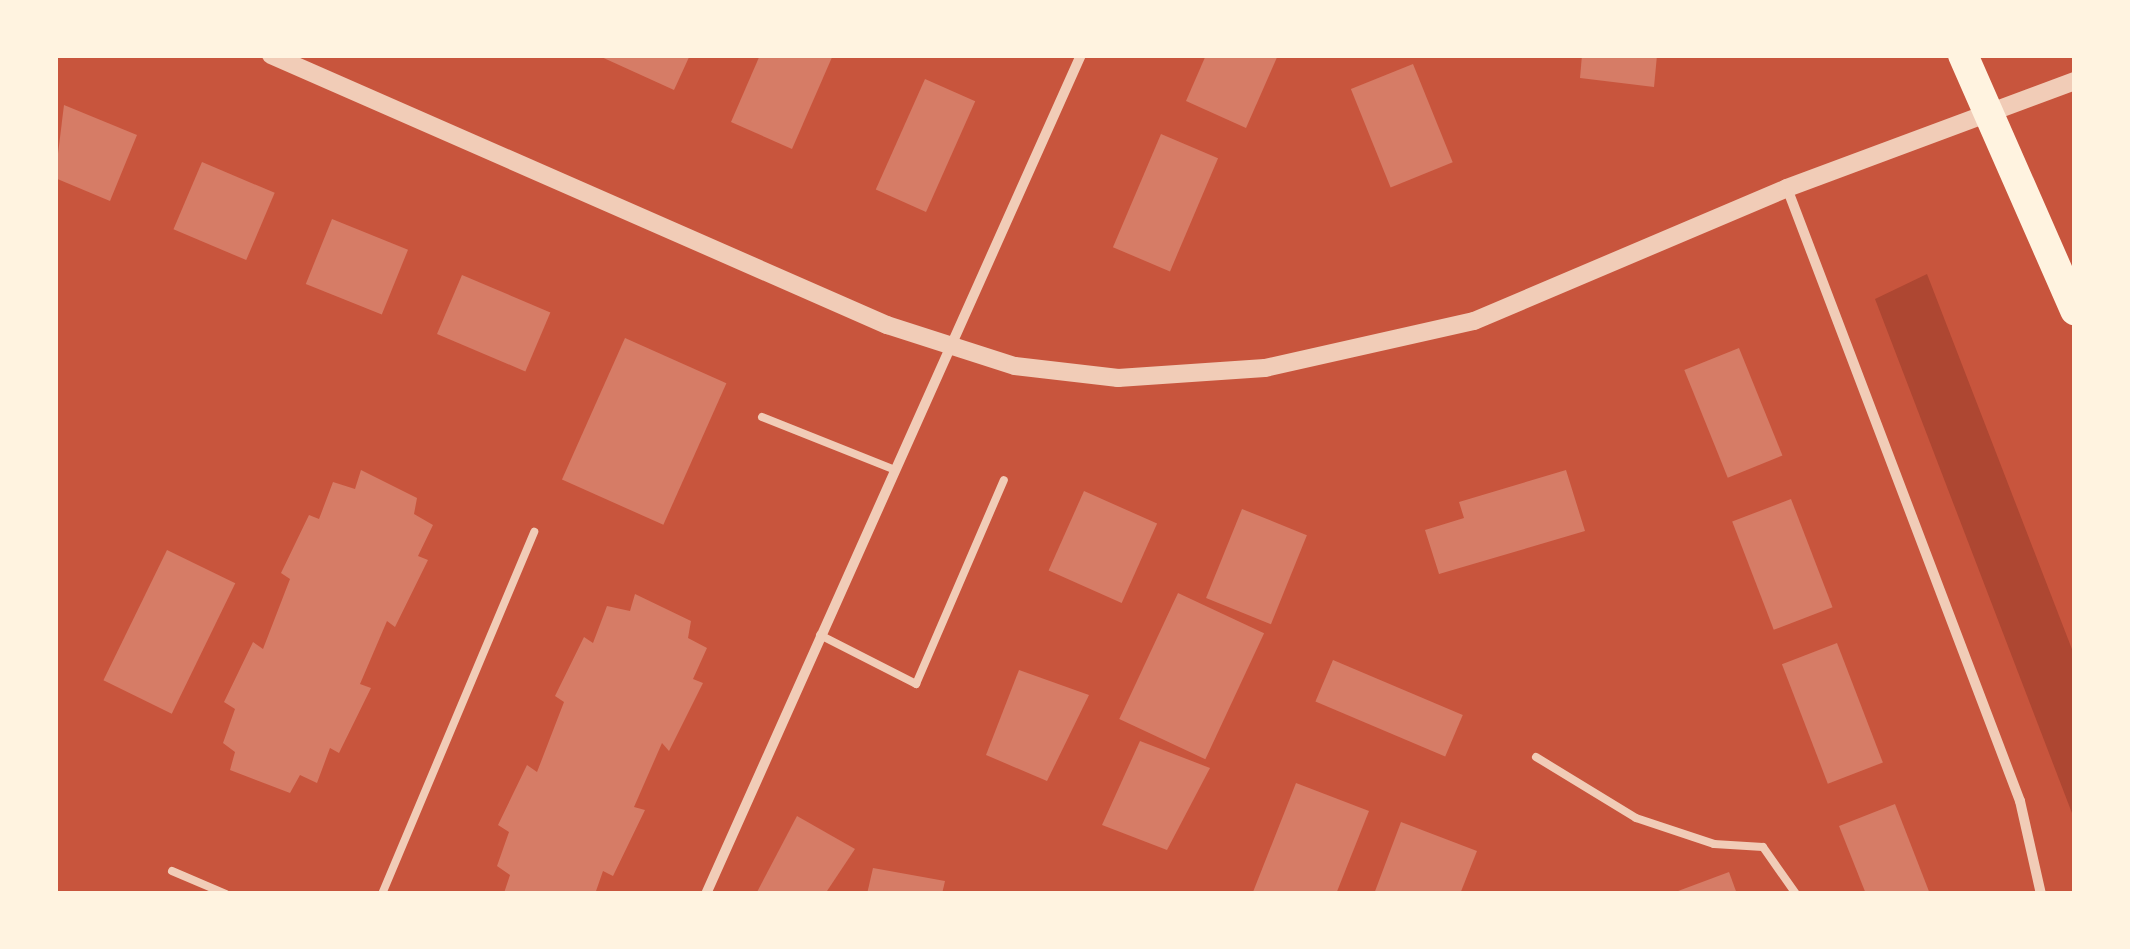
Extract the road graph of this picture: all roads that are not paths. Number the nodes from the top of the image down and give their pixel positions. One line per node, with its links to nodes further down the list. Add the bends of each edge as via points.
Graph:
1 (271, 55): 7 (street)
2 (1081, 55): 7 (street)
3 (1963, 55): 6 (highway)
4 (2075, 81): 5 (street)
5 (1787, 188): 7 (street, via 1474,321 1265,368 1118,378 1015,366); 19 (street, via 2020,801)
6 (2075, 310)
7 (951, 346): 9 (street)
8 (762, 416): 9 (lane)
9 (893, 469): 12 (street)
10 (1004, 480): 12 (lane, via 916,684)
11 (534, 532): 16 (lane)
12 (820, 635): 17 (street)
13 (1536, 757): 18 (lane, via 1636,818 1714,844 1763,847)
14 (172, 870): 15 (lane)
15 (226, 894)
16 (382, 894)
17 (706, 894)
18 (1796, 894)
19 (2041, 894)

